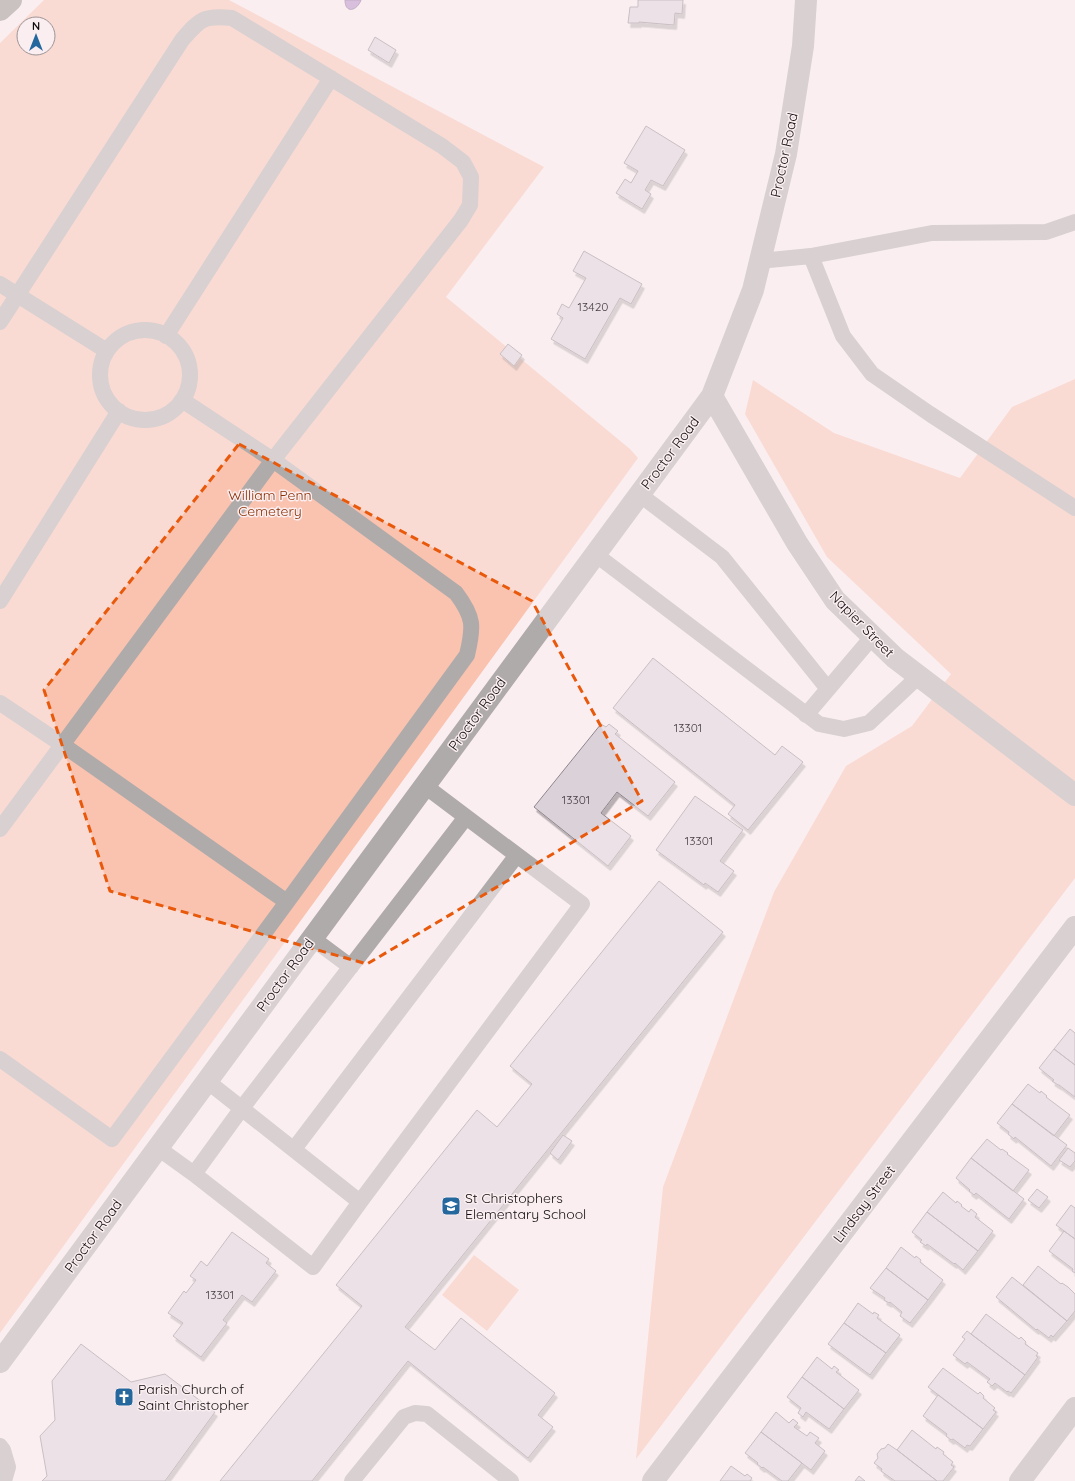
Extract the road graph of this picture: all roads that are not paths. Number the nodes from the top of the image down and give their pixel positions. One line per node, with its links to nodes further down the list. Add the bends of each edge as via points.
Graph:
1 (11, 0): 3 (street)
2 (806, 0): 7 (street, Proctor Road, via 803,46 788,144)
3 (0, 10)
4 (331, 78): 9 (lane, via 232,18 204,18 182,40); 11 (lane); 16 (lane, via 442,146 463,162 471,177 470,205 462,220)
5 (1075, 222): 6 (lane, via 1046,232 932,233)
6 (811, 256): 7 (lane); 18 (lane, via 843,336 872,374)
7 (760, 261): 13 (street, Proctor Road, via 753,290)
8 (0, 284): 9 (lane)
9 (17, 294): 10 (lane); 12 (lane)
10 (0, 322)
11 (166, 336): 12 (lane, via 159,332 144,330 130,332 117,340); 14 (lane, via 182,350 188,362 190,377 187,392)
12 (107, 351): 15 (lane, via 101,365 100,380 104,394)
13 (712, 396): 17 (street, Proctor Road); 21 (street, Napier Street, via 797,543 835,600)
14 (182, 400): 15 (lane, via 168,414 154,419 140,419); 16 (lane)
15 (119, 411): 20 (lane)
16 (273, 460): 26 (lane); 32 (lane, via 456,593 466,607 472,628 467,655)
17 (639, 494): 19 (street, Proctor Road); 23 (lane, via 722,557)
18 (1075, 508)
19 (595, 554): 25 (lane); 27 (street, Proctor Road)
20 (0, 601)
21 (872, 636): 22 (street, Napier Street); 23 (lane)
22 (919, 676): 25 (lane, via 869,723 844,729 819,724); 28 (street, Napier Street)
23 (828, 689): 25 (lane)
24 (0, 703): 26 (lane)
25 (806, 715)
26 (63, 744): 30 (lane); 32 (lane)
27 (425, 786): 29 (lane); 34 (street, Proctor Road)
28 (1075, 795)
29 (466, 817): 31 (lane); 35 (lane)
30 (0, 829)
31 (517, 855): 40 (lane); 42 (lane, via 582,904)
32 (287, 902): 36 (lane, via 112,1139)
33 (1075, 927): 49 (street, Lindsay Street)
34 (312, 938): 35 (lane); 37 (street, Proctor Road)
35 (351, 967): 38 (lane)
36 (0, 1059)
37 (207, 1080): 38 (lane); 39 (street, Proctor Road)
38 (242, 1108): 40 (lane); 41 (lane)
39 (158, 1148): 41 (lane); 43 (street, Proctor Road)
40 (294, 1149): 42 (lane)
41 (194, 1174): 42 (lane, via 313,1267)
42 (360, 1202)
43 (0, 1362)
44 (1075, 1408): 50 (street)
45 (0, 1446): 46 (lane, via 8,1468)
46 (4, 1481)
47 (352, 1481): 48 (lane, via 404,1417 415,1413 428,1414)
48 (511, 1481)
49 (653, 1481)
50 (1020, 1481)

